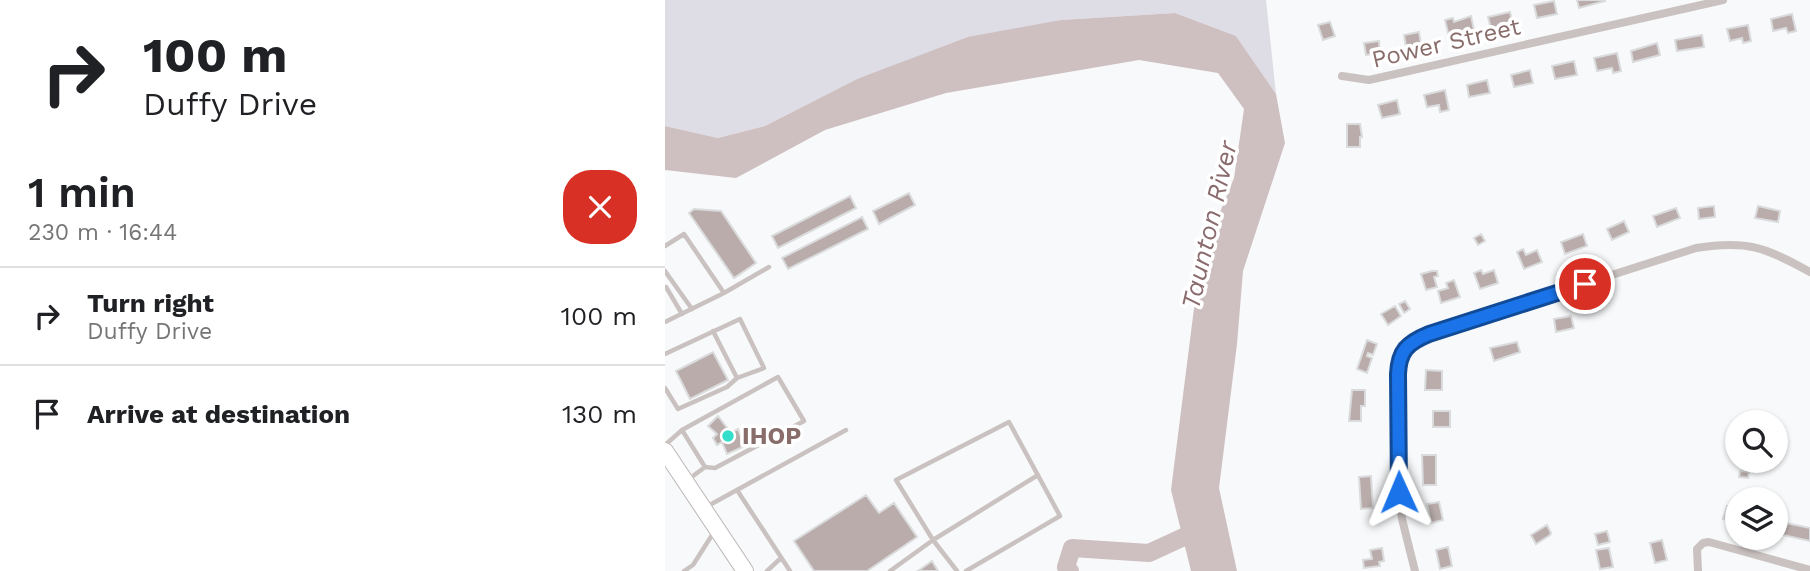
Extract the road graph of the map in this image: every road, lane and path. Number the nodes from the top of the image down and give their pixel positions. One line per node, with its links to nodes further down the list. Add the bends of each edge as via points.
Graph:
1 (1723, 0): 2 (street, Power Street, via 1369,80)
2 (1342, 76)
3 (665, 246): 8 (lane, via 684,234)
4 (769, 267): 8 (lane)
5 (665, 271): 9 (lane)
6 (1810, 272): 36 (street, via 1753,246 1696,248 1413,342 1399,361 1398,483)
7 (666, 287): 10 (lane)
8 (724, 293): 9 (lane)
9 (692, 309): 10 (lane)
10 (682, 314): 11 (lane)
11 (665, 321)
12 (713, 331): 13 (lane); 14 (lane); 14 (lane, via 740,319 764,368)
13 (665, 354)
14 (737, 378): 15 (lane, via 677,409)
15 (665, 388)
16 (682, 430): 18 (lane); 20 (lane); 20 (lane, via 778,377 804,421 715,468)
17 (846, 430): 23 (lane)
18 (665, 445)
19 (665, 451): 22 (highway)
20 (705, 467): 22 (lane)
21 (1038, 475): 26 (lane); 26 (lane, via 1009,422 896,480); 35 (lane, via 1060,516)
22 (685, 481): 24 (highway)
23 (737, 490): 24 (lane); 27 (lane)
24 (704, 509): 25 (highway)
25 (717, 528): 29 (lane); 30 (highway)
26 (933, 540): 33 (lane); 34 (lane)
27 (781, 558): 31 (lane); 32 (lane)
28 (1810, 570): 37 (street, via 1709,542 1699,547)
29 (684, 571)
30 (745, 571)
31 (767, 571)
32 (790, 571)
33 (890, 571)
34 (957, 571)
35 (966, 571)
36 (1415, 571)
37 (1698, 571)

